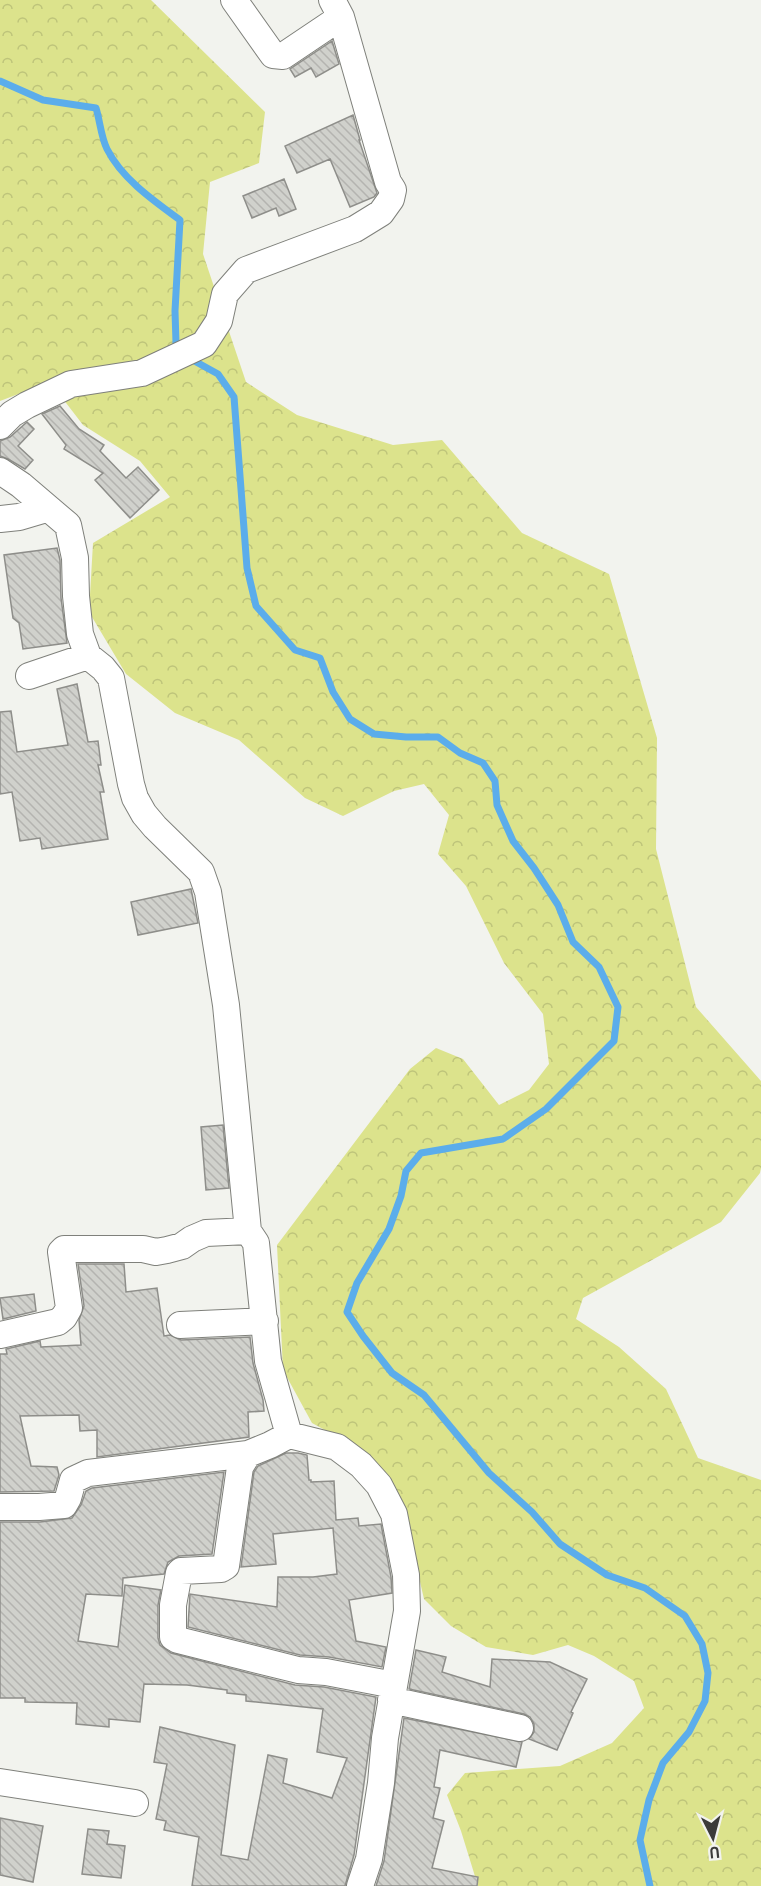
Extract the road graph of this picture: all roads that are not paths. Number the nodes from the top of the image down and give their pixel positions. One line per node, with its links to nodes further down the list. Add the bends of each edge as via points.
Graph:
1 (234, 0): 2 (street, via 273,55 278,56 283,56)
2 (337, 8): 3 (street, via 393,190 381,213 355,229 246,270 225,294 219,321 204,344 142,374 71,384 20,409)
3 (0, 426)
4 (0, 471): 5 (street)
5 (46, 509): 6 (street); 7 (street, via 68,525 71,534 80,634)
6 (0, 519)
7 (88, 656): 8 (street); 9 (street, via 111,678 135,798 155,827 201,872 208,892 226,1005)
8 (29, 676)
9 (248, 1230): 10 (street, via 256,1243); 12 (street, via 206,1233 182,1246 156,1252 64,1249 69,1308 64,1317 58,1322)
10 (265, 1321): 11 (street); 13 (street, via 268,1361)
11 (180, 1325)
12 (0, 1335)
13 (289, 1435): 14 (street); 16 (street, via 337,1447 361,1465 379,1485 394,1514 408,1598)
14 (248, 1454): 15 (street, via 88,1473 73,1480 64,1505); 16 (street, via 240,1467 226,1566 180,1571 173,1605 173,1636 298,1670 326,1672)
15 (0, 1507)
16 (392, 1693): 17 (street); 20 (street, via 370,1851)
17 (519, 1728)
18 (0, 1782): 19 (street)
19 (135, 1803)
20 (360, 1886)

